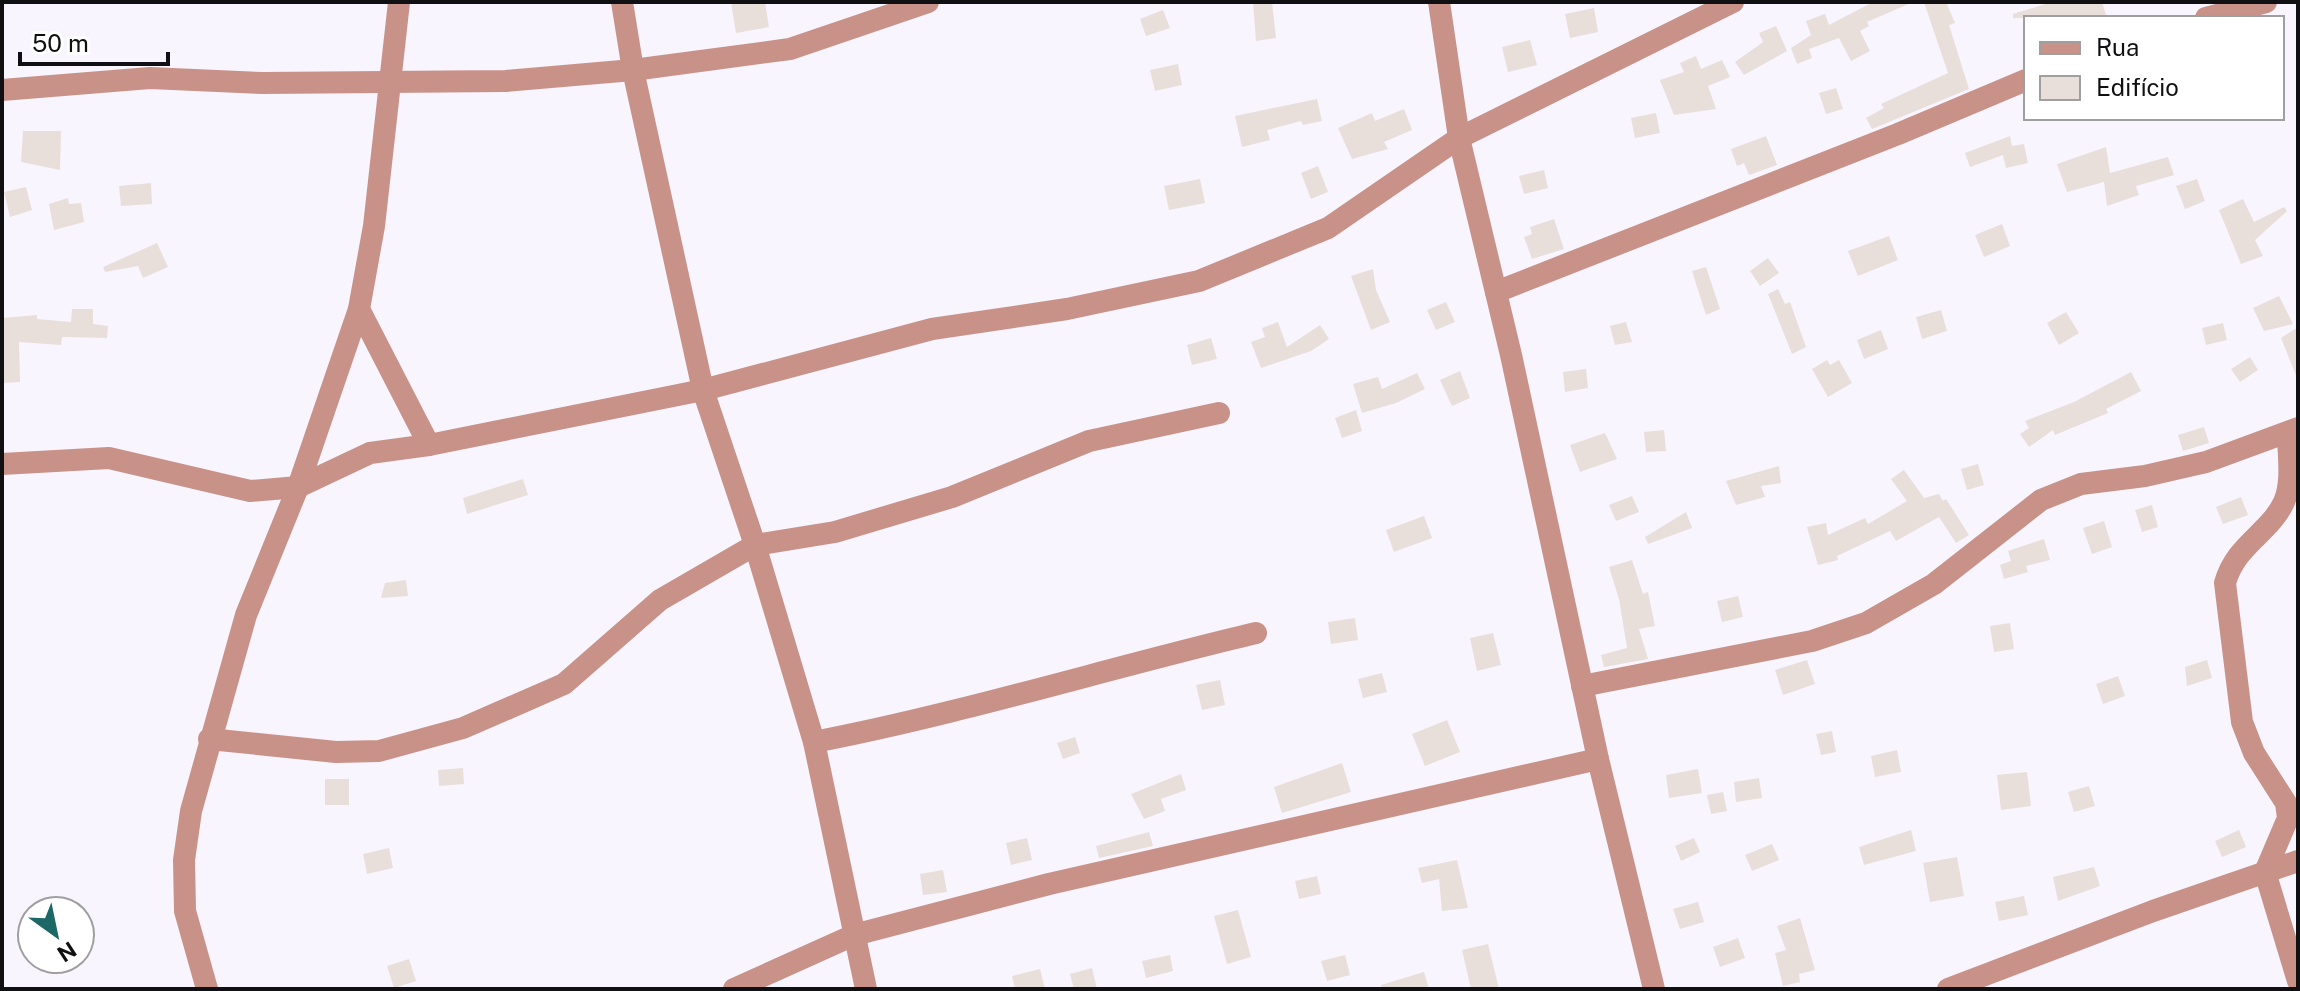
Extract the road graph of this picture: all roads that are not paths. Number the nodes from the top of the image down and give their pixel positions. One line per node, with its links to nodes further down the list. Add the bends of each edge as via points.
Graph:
1 (399, 2): 10 (street)
2 (622, 2): 8 (street)
3 (928, 2): 8 (street, via 790,49)
4 (1439, 2): 12 (street)
5 (1733, 2): 12 (street)
6 (2266, 2): 7 (street)
7 (2214, 16)
8 (633, 70): 10 (street, via 506,81); 15 (street)
9 (2024, 81): 13 (street)
10 (391, 82): 11 (street, via 150,78); 14 (street)
11 (2, 90)
12 (1459, 138): 13 (street); 15 (street, via 1328,228 1199,281 1067,309 932,329)
13 (1496, 292): 23 (street)
14 (359, 309): 18 (street); 20 (street)
15 (703, 390): 18 (street); 21 (street)
16 (1219, 413): 21 (street, via 1089,441 952,497 835,532)
17 (2293, 430): 23 (street, via 2206,462 2081,484 2041,500 1934,584 1866,623 1812,641); 28 (street, via 2284,502 2231,562 2225,583 2242,722 2254,753 2286,803 2288,818)
18 (429, 445): 20 (street, via 370,453)
19 (2, 464): 20 (street, via 109,458 250,491)
20 (298, 487): 24 (street, via 246,615)
21 (755, 545): 24 (street, via 660,600 564,684 463,728 379,751 336,752); 25 (street)
22 (1256, 633): 25 (street, via 928,720)
23 (1582, 686): 26 (street)
24 (209, 739): 32 (street, via 184,860 185,911)
25 (814, 742): 29 (street)
26 (1598, 759): 29 (street, via 1049,884); 35 (street)
27 (2298, 861): 28 (street)
28 (2265, 872): 30 (street); 31 (street)
29 (854, 935): 33 (street); 34 (street)
30 (1991, 981): 36 (street)
31 (2298, 981)
32 (207, 989)
33 (734, 989)
34 (866, 989)
35 (1654, 989)
36 (1948, 989)

